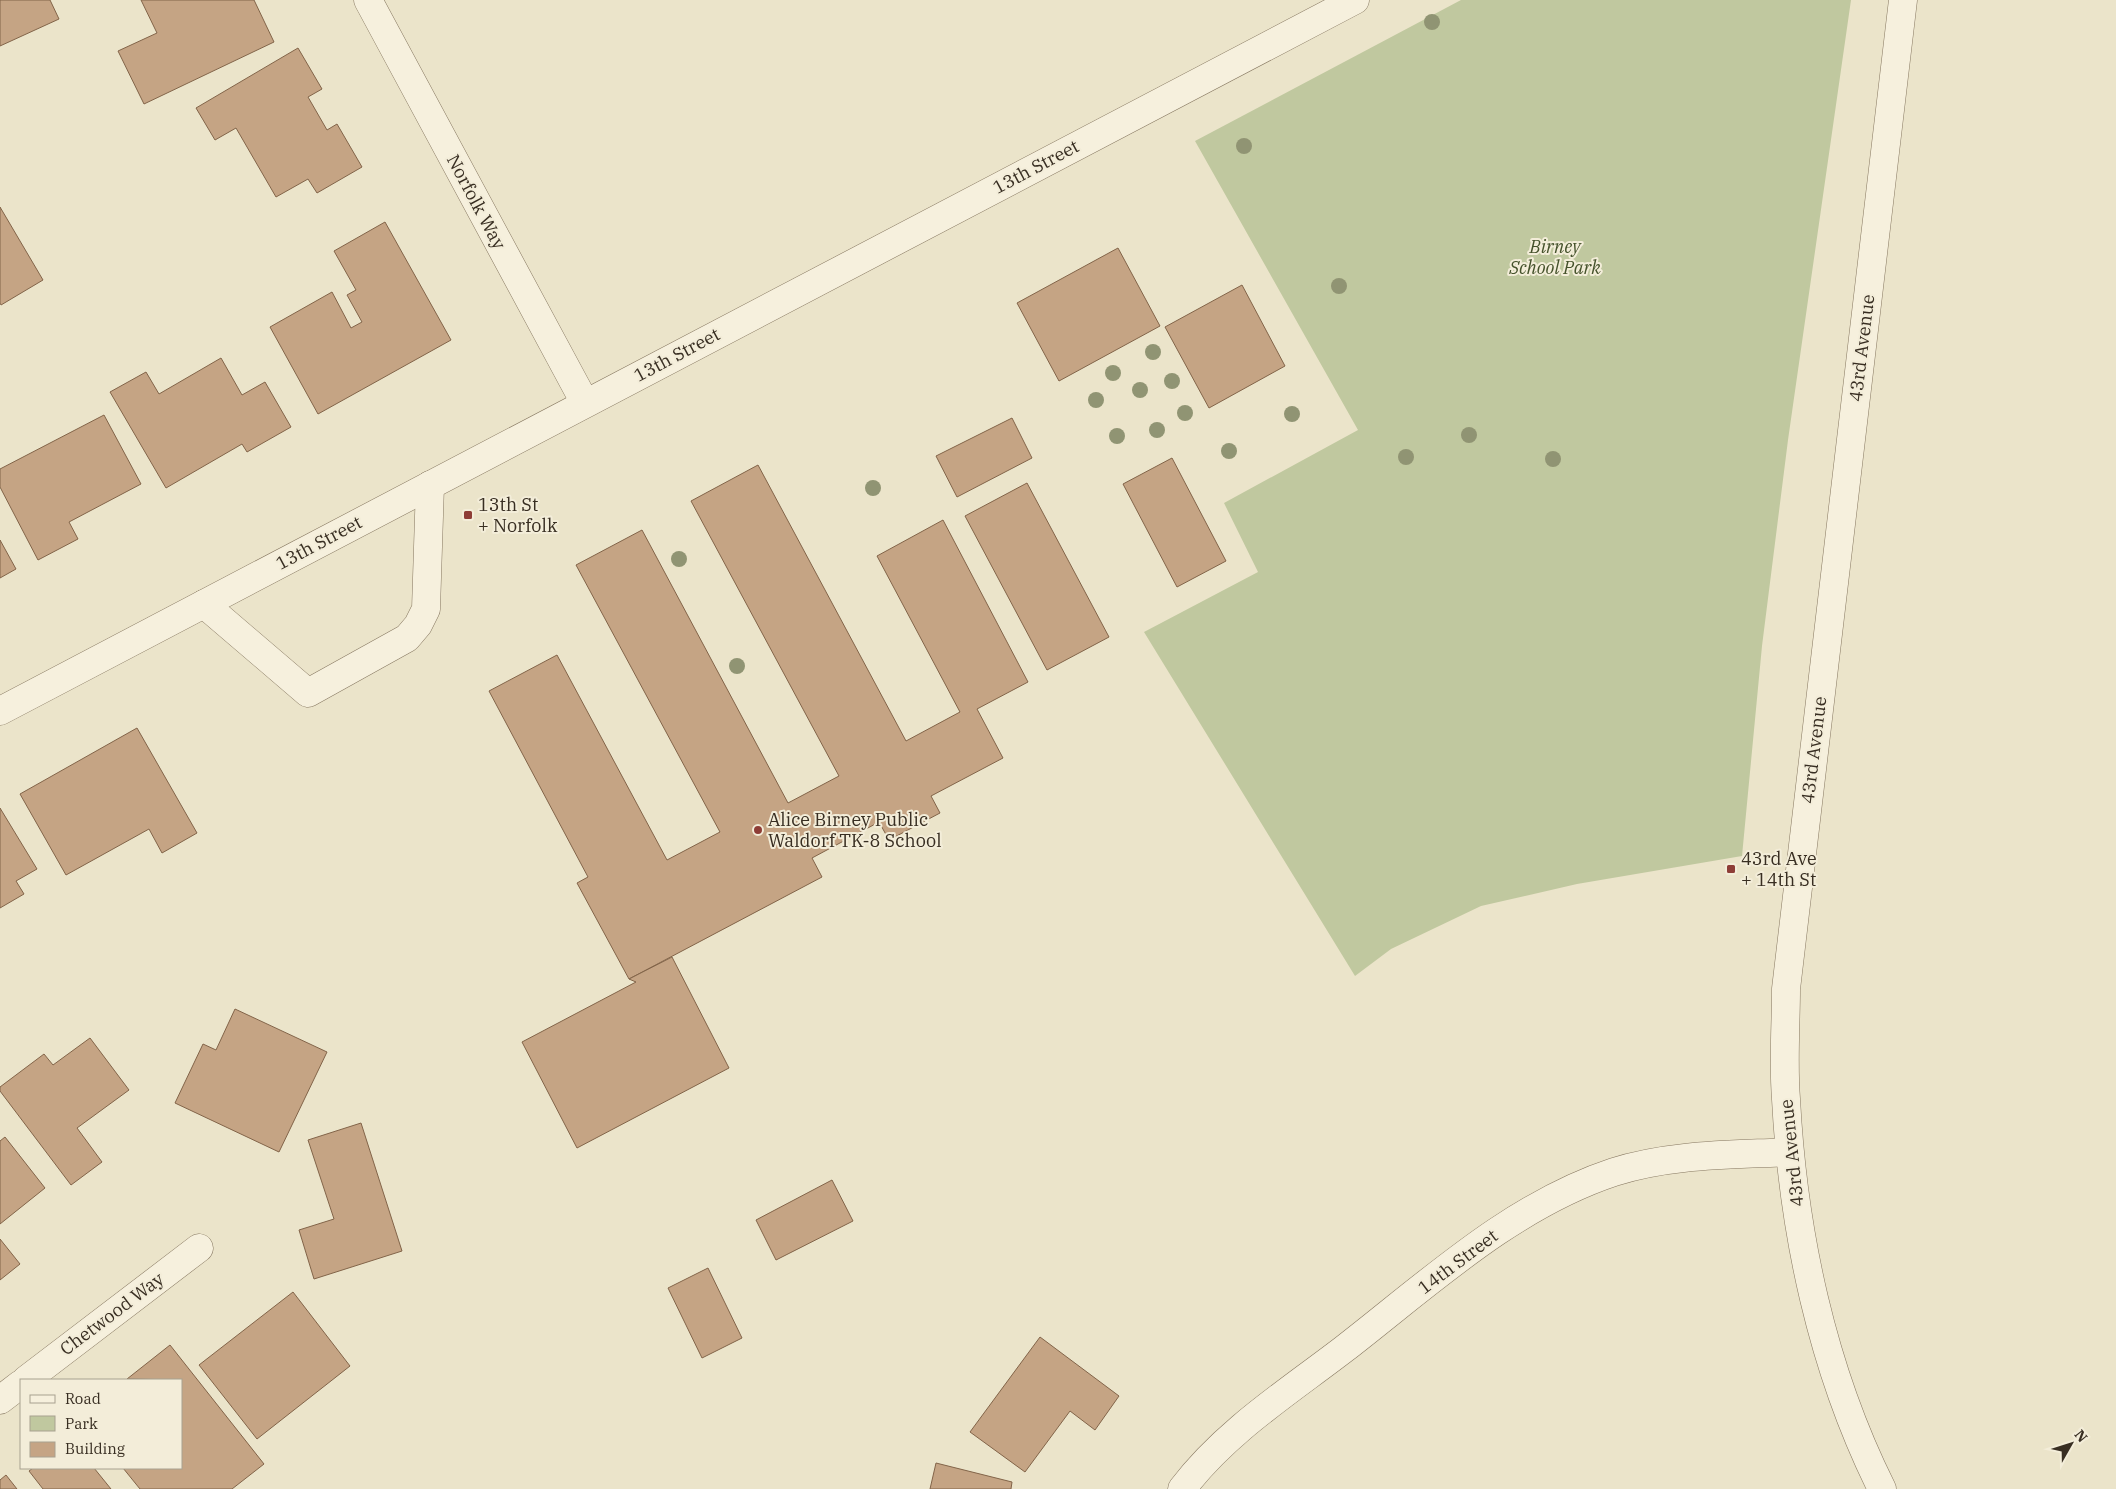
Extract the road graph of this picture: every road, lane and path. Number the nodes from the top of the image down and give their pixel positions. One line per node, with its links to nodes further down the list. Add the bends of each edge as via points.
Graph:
1 (368, 0): 4 (street, Norfolk Way)
2 (1355, 0): 4 (street, 13th Street)
3 (1903, 0): 8 (street, 43rd Avenue, via 1786,989 1785,1096)
4 (585, 403): 5 (street, 13th Street)
5 (430, 485): 6 (street, 13th Street); 6 (street, via 428,590 426,608 418,625 407,638 308,693)
6 (204, 604): 7 (street, 13th Street)
7 (0, 712)
8 (1789, 1152): 13 (street, 14th Street, via 1679,1158 1615,1172 1552,1197 1494,1233 1224,1442); 14 (street, 43rd Avenue, via 1801,1238 1825,1342 1868,1460)
9 (199, 1248): 10 (street, Chetwood Way)
10 (27, 1379)
11 (20, 1385): 12 (street)
12 (0, 1400)
13 (1182, 1489)
14 (1882, 1489)

